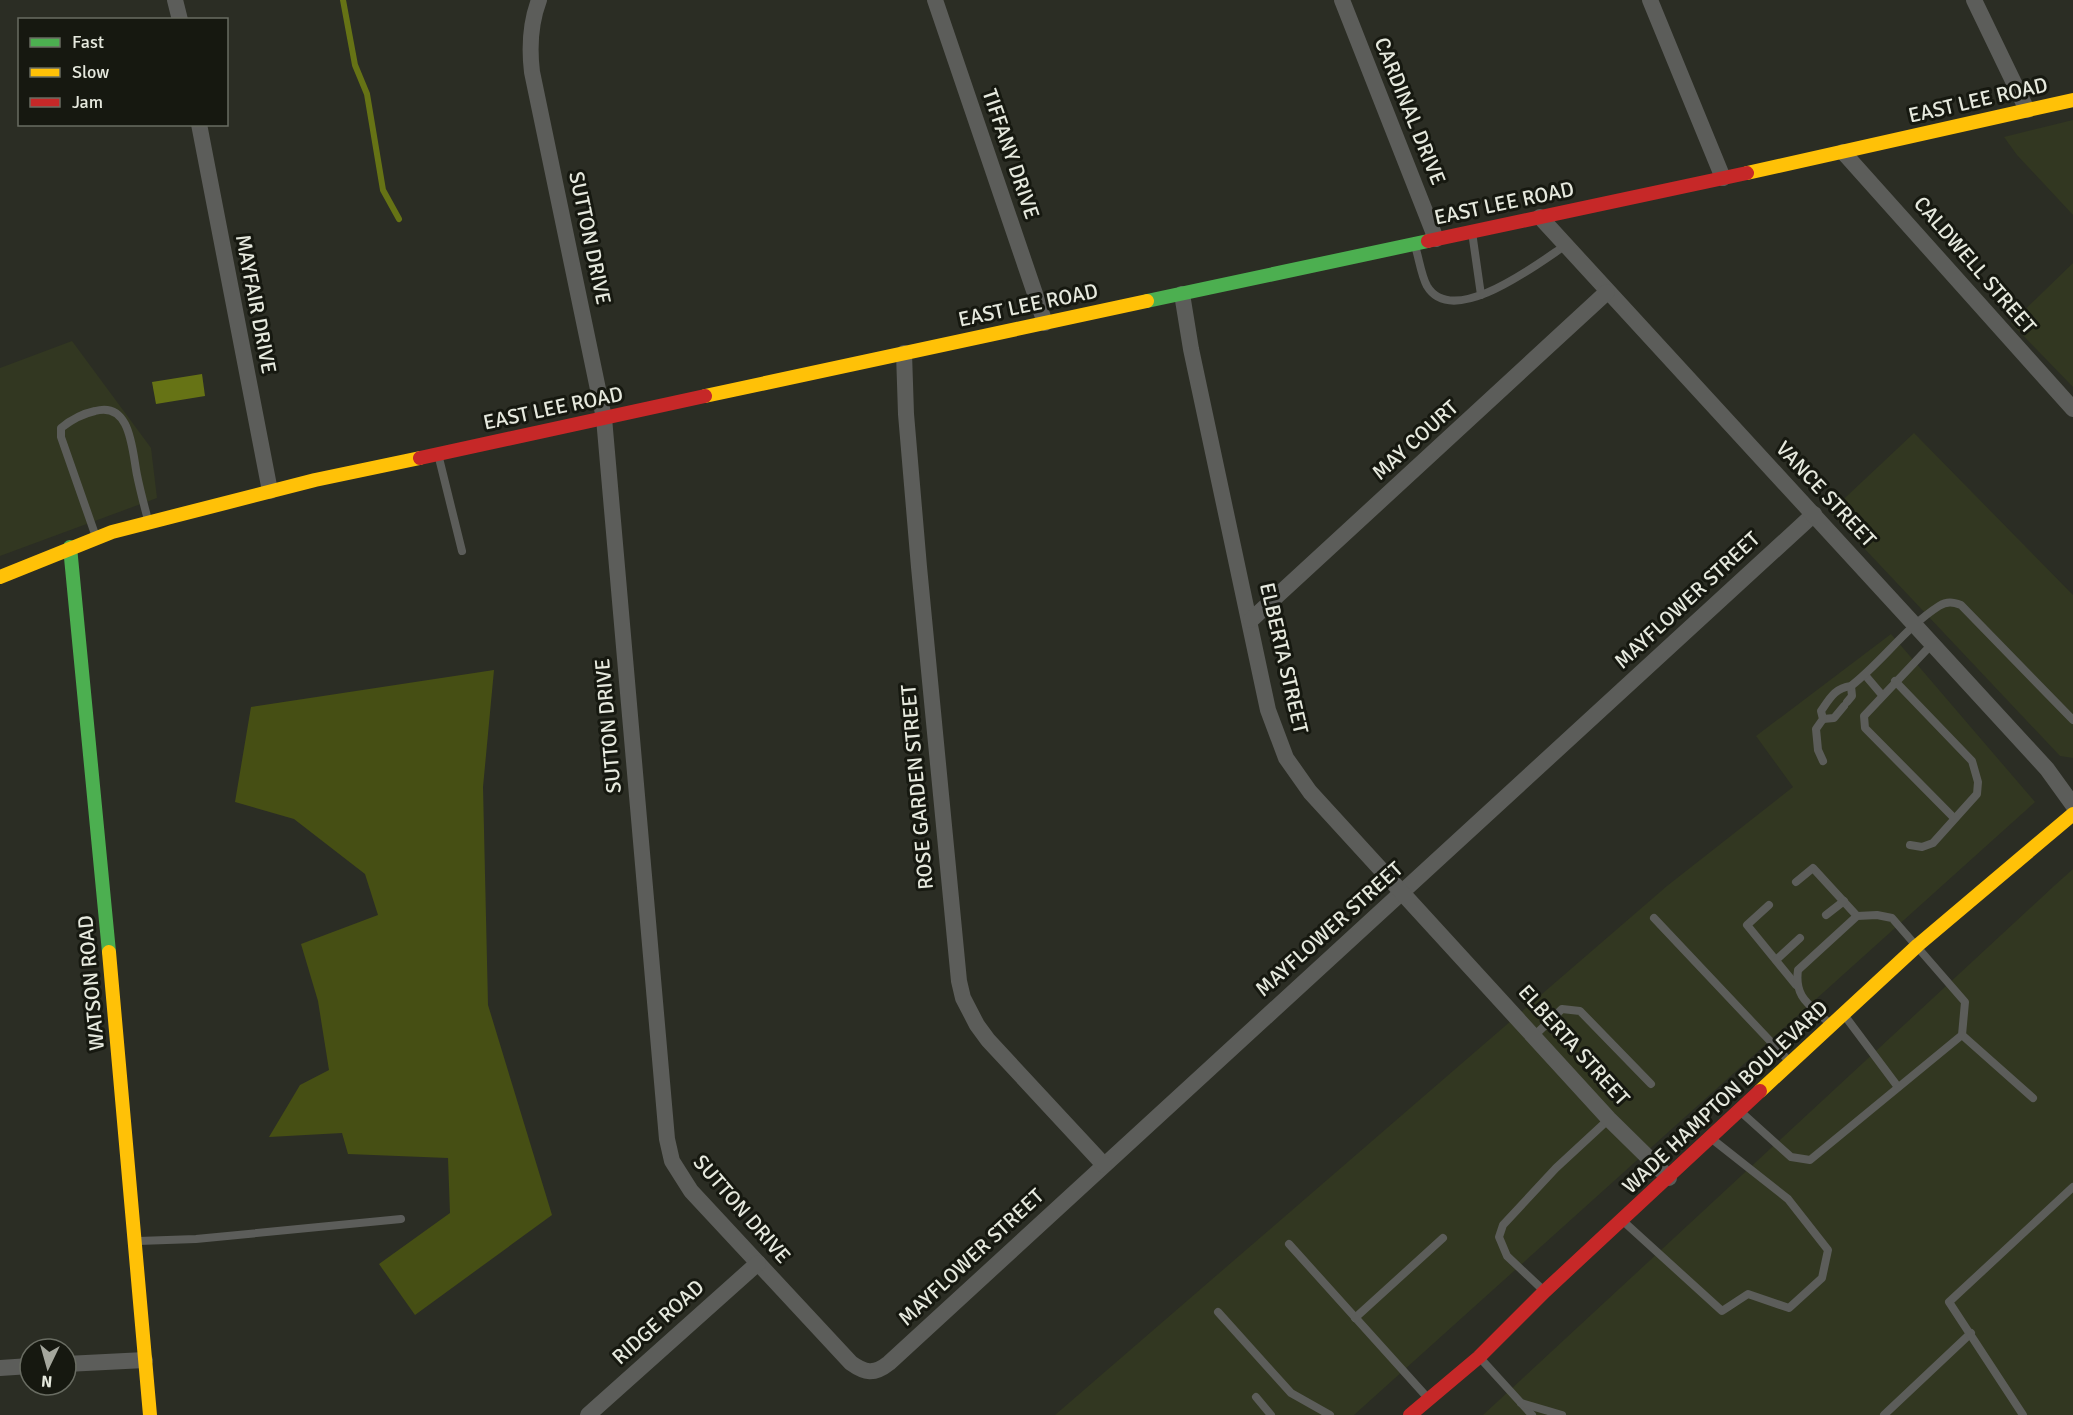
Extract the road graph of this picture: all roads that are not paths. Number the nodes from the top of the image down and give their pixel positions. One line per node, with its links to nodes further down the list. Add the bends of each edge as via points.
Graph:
1 (176, 0): 7 (street)
2 (539, 0): 24 (street, SUTTON DRIVE, via 530,43 532,72)
3 (935, 0): 21 (street, TIFFANY DRIVE)
4 (1342, 0): 15 (street, CARDINAL DRIVE)
5 (1650, 0): 12 (street)
6 (1974, 0): 9 (street)
7 (180, 18)
8 (2073, 100): 9 (street, EAST LEE ROAD)
9 (2026, 110): 11 (street, EAST LEE ROAD)
10 (199, 126): 26 (street, MAYFAIR DRIVE)
11 (1843, 152): 12 (street, EAST LEE ROAD); 23 (street, CALDWELL STREET)
12 (1723, 178): 13 (street, EAST LEE ROAD)
13 (1540, 217): 14 (street, EAST LEE ROAD); 17 (street, VANCE STREET)
14 (1472, 232): 15 (street, EAST LEE ROAD); 20 (lane)
15 (1436, 239): 16 (street, EAST LEE ROAD)
16 (1414, 244): 19 (street, EAST LEE ROAD); 20 (lane, via 1427,287 1438,296 1455,301)
17 (1566, 245): 18 (street, VANCE STREET); 20 (lane, via 1492,293)
18 (1607, 292): 27 (street, VANCE STREET); 33 (street, MAY COURT)
19 (1182, 294): 21 (street, EAST LEE ROAD); 33 (street, ELBERTA STREET)
20 (1481, 295)
21 (1045, 323): 22 (street, EAST LEE ROAD)
22 (904, 353): 24 (street, EAST LEE ROAD); 69 (street, ROSE GARDEN STREET, via 948,890 963,998 988,1040)
23 (2073, 409)
24 (604, 418): 25 (street, EAST LEE ROAD); 77 (street, SUTTON DRIVE, via 667,1139 679,1175)
25 (438, 454): 26 (street, EAST LEE ROAD); 31 (lane)
26 (270, 491): 28 (street, EAST LEE ROAD)
27 (1814, 514): 34 (street, VANCE STREET); 48 (street, MAYFLOWER STREET)
28 (148, 521): 29 (street, EAST LEE ROAD); 29 (lane, via 131,437 124,421 117,412 105,408 78,415 62,428 61,437)
29 (96, 537): 30 (street, EAST LEE ROAD)
30 (70, 547): 32 (street, EAST LEE ROAD); 75 (street, WATSON ROAD)
31 (462, 551)
32 (0, 577)
33 (1251, 620): 48 (street, ELBERTA STREET, via 1268,710 1286,758 1310,792)
34 (1916, 625): 35 (street, VANCE STREET); 36 (lane); 41 (lane, via 1940,605 1961,605)
35 (1932, 644): 37 (lane); 43 (street, VANCE STREET, via 2047,769)
36 (1865, 675): 38 (lane); 39 (lane)
37 (1895, 681): 39 (lane); 45 (lane, via 1972,761 1977,794)
38 (1851, 686): 40 (lane, via 1852,696 1834,718); 40 (lane, via 1832,695 1821,711)
39 (1882, 695): 45 (lane, via 1864,716 1865,728)
40 (1823, 720): 42 (lane, via 1816,729)
41 (2073, 720)
42 (1823, 760)
43 (2073, 805)
44 (2073, 814): 55 (street, WADE HAMPTON BOULEVARD)
45 (1954, 818): 46 (lane, via 1933,843 1922,847)
46 (1910, 845)
47 (1796, 882): 49 (lane, via 1813,868)
48 (1402, 892): 61 (street, ELBERTA STREET); 69 (street, MAYFLOWER STREET)
49 (1844, 901): 51 (lane); 52 (lane)
50 (1769, 905): 56 (lane, via 1747,925)
51 (1826, 915)
52 (1857, 916): 55 (lane, via 1892,918); 57 (lane, via 1797,970)
53 (1654, 918): 62 (lane)
54 (1800, 938): 56 (lane)
55 (1918, 945): 58 (street, WADE HAMPTON BOULEVARD); 60 (lane, via 1965,1002)
56 (1776, 960): 57 (lane)
57 (1796, 985): 59 (lane, via 1801,996)
58 (1844, 1015): 59 (street, WADE HAMPTON BOULEVARD); 64 (lane)
59 (1832, 1026): 62 (street, WADE HAMPTON BOULEVARD)
60 (1962, 1035): 64 (lane); 65 (lane)
61 (1534, 1036): 63 (lane, via 1562,1009 1580,1011); 67 (street, ELBERTA STREET)
62 (1792, 1064): 66 (street, WADE HAMPTON BOULEVARD)
63 (1651, 1084)
64 (1898, 1087): 66 (lane, via 1810,1160 1791,1157)
65 (2033, 1098)
66 (1741, 1111): 68 (street, WADE HAMPTON BOULEVARD)
67 (1609, 1119): 70 (street, ELBERTA STREET); 78 (lane, via 1503,1225 1499,1237 1507,1256)
68 (1712, 1138): 70 (street, WADE HAMPTON BOULEVARD); 73 (lane, via 1788,1199 1828,1250 1822,1278 1790,1308 1748,1294 1722,1311)
69 (1104, 1165): 87 (street, MAYFLOWER STREET, via 888,1363)
70 (1669, 1178): 73 (street, WADE HAMPTON BOULEVARD)
71 (2073, 1187): 81 (lane, via 1949,1302)
72 (401, 1219): 75 (lane, via 196,1239)
73 (1623, 1220): 78 (street, WADE HAMPTON BOULEVARD)
74 (1443, 1238): 80 (lane)
75 (135, 1241): 83 (street, WATSON ROAD)
76 (1288, 1244): 80 (lane)
77 (758, 1263): 87 (street, SUTTON DRIVE, via 851,1363); 91 (street, RIDGE ROAD)
78 (1545, 1291): 82 (street, WADE HAMPTON BOULEVARD)
79 (1218, 1312): 94 (lane, via 1291,1394)
80 (1355, 1318): 89 (lane)
81 (1971, 1333): 99 (lane); 100 (lane)
82 (1479, 1357): 89 (street, WADE HAMPTON BOULEVARD); 90 (lane)
83 (145, 1360): 84 (street); 92 (street, WATSON ROAD)
84 (78, 1363)
85 (18, 1367): 86 (street)
86 (0, 1368)
87 (872, 1372)
88 (1256, 1397): 93 (lane)
89 (1429, 1399): 95 (street, WADE HAMPTON BOULEVARD)
90 (1521, 1403): 96 (lane); 97 (lane); 98 (lane)
91 (592, 1414)
92 (150, 1415)
93 (1271, 1415)
94 (1330, 1415)
95 (1410, 1415)
96 (1526, 1415)
97 (1532, 1415)
98 (1562, 1415)
99 (1884, 1415)
100 (2023, 1415)

